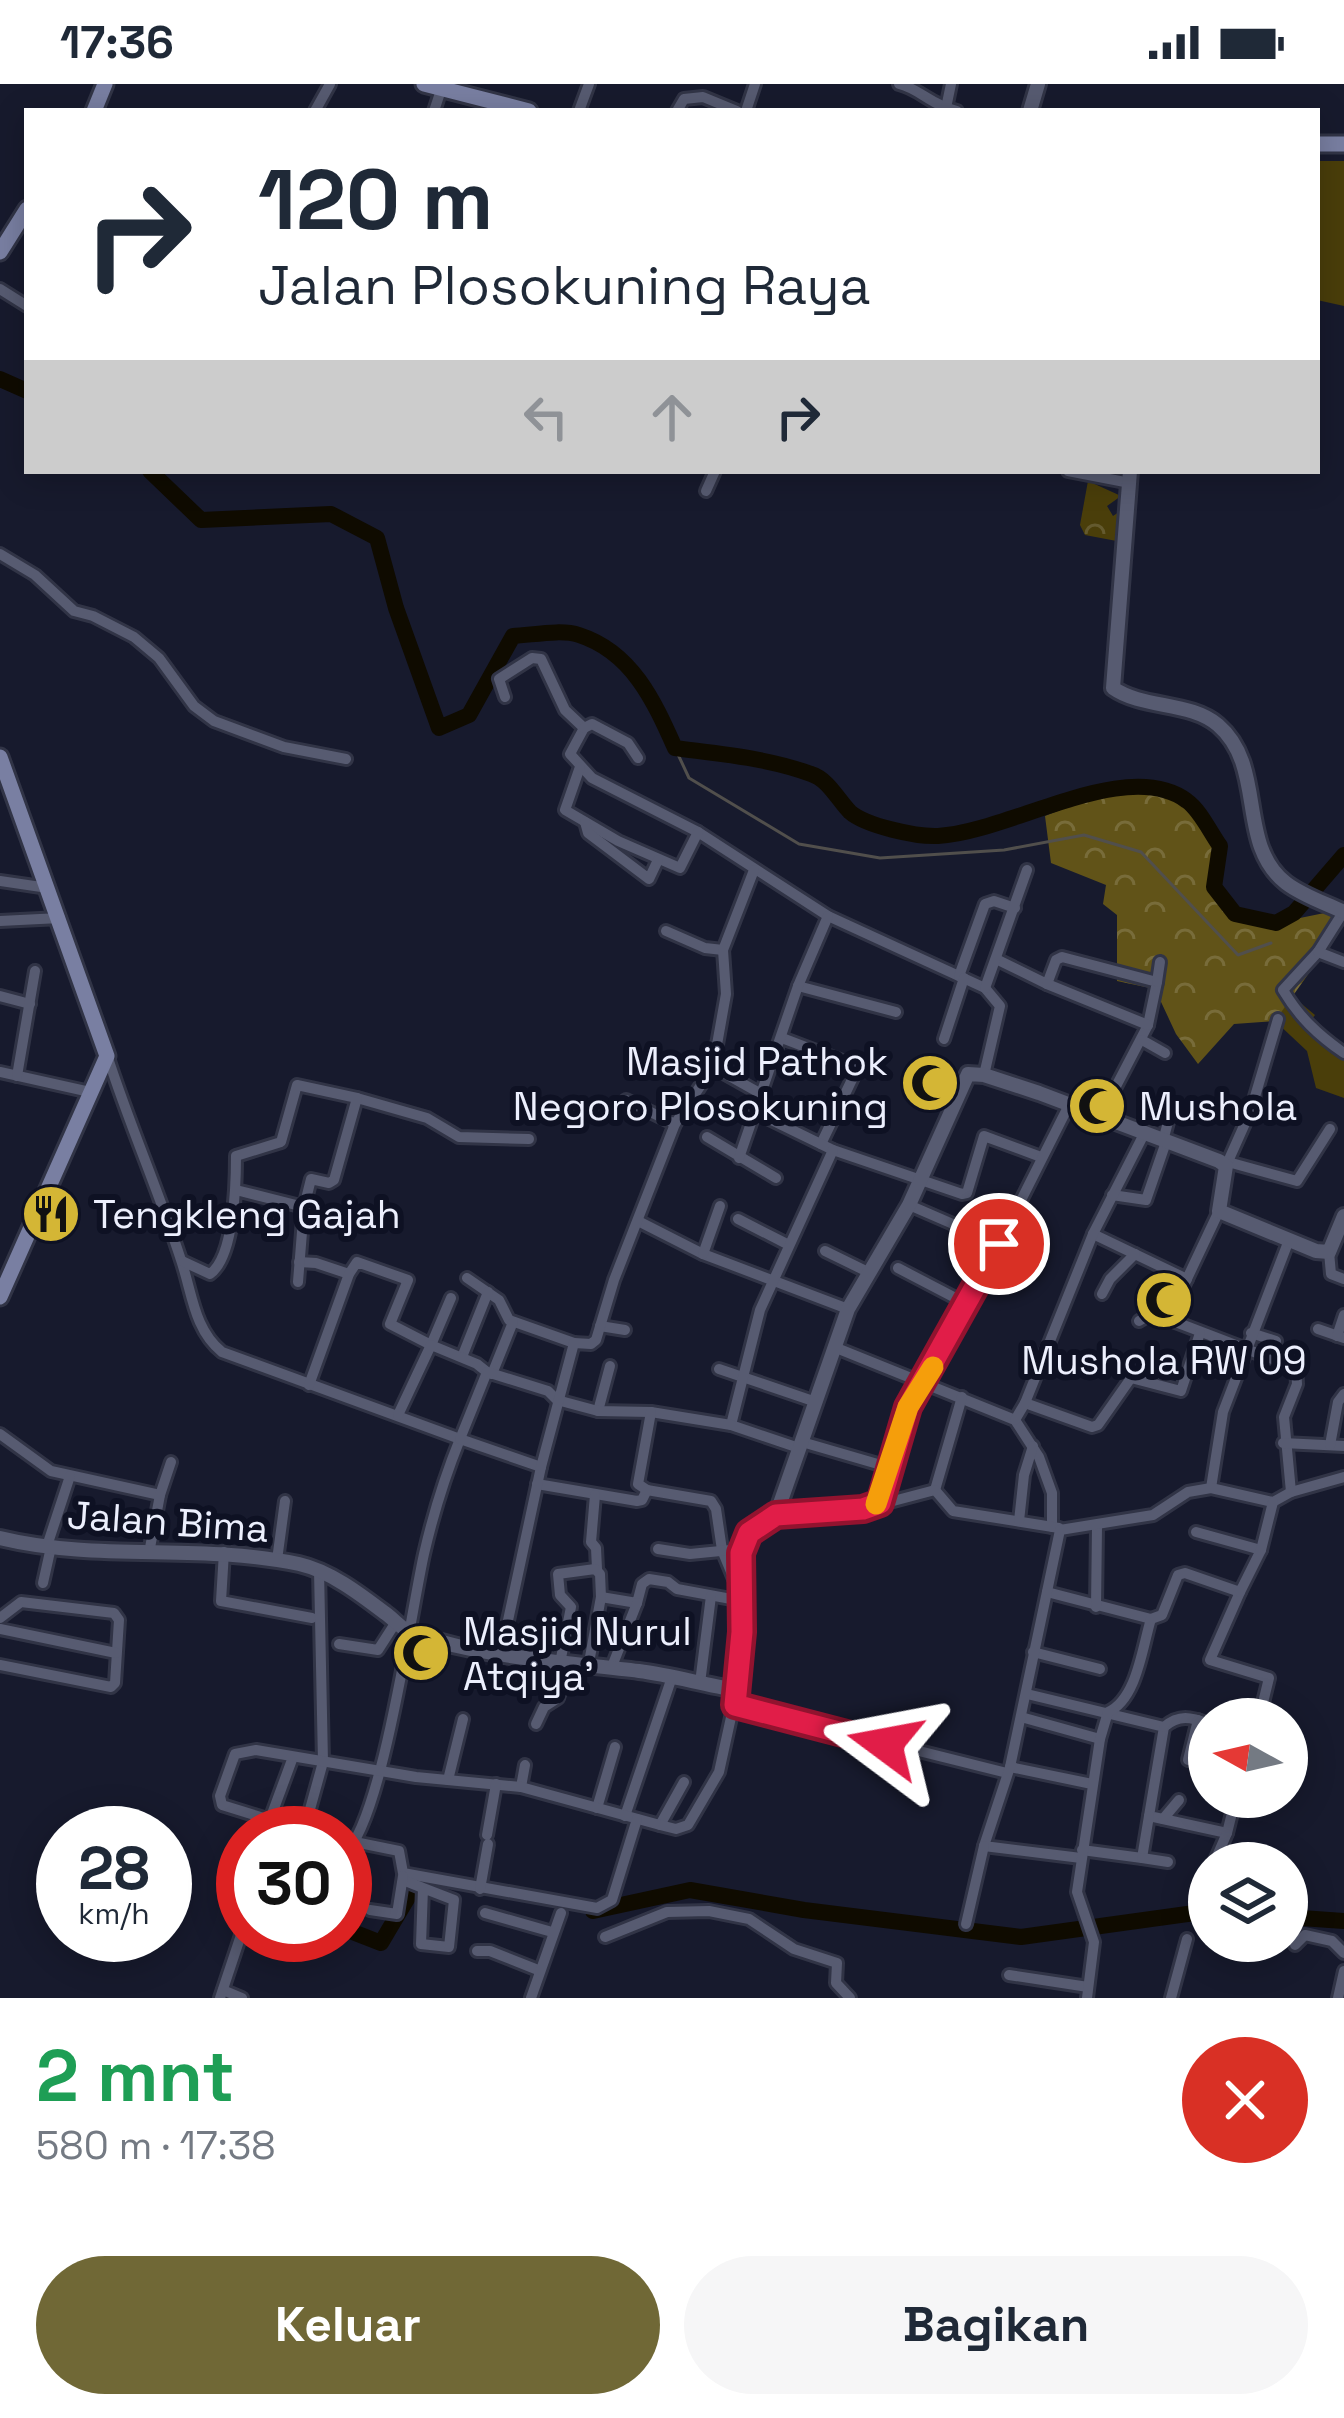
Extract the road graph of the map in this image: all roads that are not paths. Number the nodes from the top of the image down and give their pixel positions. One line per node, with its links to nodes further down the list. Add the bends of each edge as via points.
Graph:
1 (898, 84): 6 (street)
2 (433, 87): 3 (main road)
3 (517, 108)
4 (679, 108): 5 (street, via 684,98 699,97)
5 (729, 108)
6 (946, 108)
7 (24, 214): 8 (main road)
8 (0, 252)
9 (714, 474): 12 (street)
10 (1098, 474): 11 (street)
11 (1130, 477): 28 (street, via 1113,688 1219,726 1250,789 1259,850 1304,895)
12 (706, 491)
13 (0, 554): 18 (street, via 74,611 134,637 214,721)
14 (505, 697): 15 (street, via 499,679 541,658 565,710)
15 (584, 728): 17 (street, via 592,724 624,740); 19 (street, via 570,754)
16 (0, 757): 26 (main road)
17 (638, 758)
18 (346, 759)
19 (580, 767): 20 (street, via 564,806); 21 (street)
20 (585, 822): 22 (street); 22 (street, via 588,833 649,879)
21 (698, 832): 22 (street, via 682,866); 24 (street)
22 (658, 860)
23 (1028, 869): 27 (street)
24 (754, 870): 29 (street); 33 (street)
25 (0, 881): 26 (street)
26 (48, 888): 30 (main road)
27 (1015, 908): 35 (street); 39 (street, via 985,904)
28 (1344, 912): 34 (street)
29 (828, 916): 39 (street); 42 (street)
30 (60, 918): 31 (street); 54 (main road)
31 (0, 921)
32 (666, 931): 33 (street)
33 (723, 950): 55 (street, via 726,994)
34 (1318, 952): 37 (street); 53 (street, via 1283,990 1308,1027)
35 (996, 959): 41 (street); 43 (street)
36 (1160, 962): 40 (street)
37 (1344, 962)
38 (35, 971): 45 (street)
39 (961, 977): 43 (street); 50 (street)
40 (1157, 982): 41 (street, via 1059,957); 48 (street)
41 (1047, 984): 48 (street)
42 (798, 986): 46 (street); 49 (street)
43 (985, 988): 57 (street, via 1000,1006)
44 (0, 996): 45 (street)
45 (30, 1004): 58 (street)
46 (896, 1012)
47 (1278, 1019): 78 (street)
48 (1148, 1025): 51 (street)
49 (782, 1038): 61 (street); 74 (street, via 858,1067)
50 (944, 1039)
51 (1142, 1040): 52 (street); 67 (street)
52 (1165, 1053)
53 (1344, 1053)
54 (107, 1055): 59 (street); 60 (main road)
55 (713, 1067): 61 (street); 68 (street)
56 (0, 1072): 58 (street)
57 (984, 1075): 65 (street); 80 (street, via 964,1079)
58 (17, 1076): 60 (street)
59 (115, 1079): 60 (street); 98 (street)
60 (93, 1086): 110 (main road)
61 (763, 1094): 66 (street)
62 (357, 1098): 72 (street, via 427,1118 459,1137); 81 (street, via 297,1085 281,1142 237,1153); 85 (street, via 334,1180 311,1179)
63 (626, 1100): 68 (street)
64 (1174, 1103): 73 (street)
65 (1069, 1106): 67 (street); 76 (street)
66 (757, 1113): 74 (street); 77 (street)
67 (1100, 1117): 70 (street)
68 (675, 1124): 89 (street)
69 (1330, 1130): 78 (street, via 1298,1181)
70 (1144, 1134): 73 (street); 82 (street)
71 (707, 1137): 77 (street)
72 (529, 1139)
73 (1165, 1141): 78 (street); 82 (street, via 1146,1200)
74 (820, 1144): 75 (street)
75 (833, 1150): 80 (street); 92 (street)
76 (1041, 1157): 80 (street, via 984,1136 965,1194); 93 (street)
77 (739, 1158): 79 (street)
78 (1227, 1164): 86 (street)
79 (776, 1178)
80 (921, 1180): 83 (street)
81 (236, 1190): 85 (street); 98 (street, via 223,1263 210,1274)
82 (1112, 1195): 90 (street)
83 (909, 1205): 93 (street); 101 (street)
84 (720, 1206): 96 (street)
85 (304, 1208): 99 (street)
86 (1219, 1210): 91 (street); 104 (street)
87 (1344, 1216): 95 (street)
88 (738, 1219): 92 (street)
89 (640, 1222): 96 (street); 118 (street)
90 (1093, 1234): 97 (street); 140 (street)
91 (1289, 1240): 95 (street); 122 (street)
92 (787, 1244): 107 (street)
93 (999, 1244): 112 (street)
94 (825, 1251): 101 (street)
95 (1329, 1252): 105 (street, via 1331,1274)
96 (703, 1254): 107 (street)
97 (1135, 1254): 104 (street); 109 (street)
98 (182, 1262): 135 (street, via 210,1343)
99 (299, 1262): 102 (street); 106 (street)
100 (898, 1268): 112 (street)
101 (870, 1273): 113 (street)
102 (349, 1274): 126 (street, via 363,1262 408,1280 390,1324); 135 (street)
103 (467, 1278): 108 (street)
104 (1187, 1279): 115 (street)
105 (1344, 1279)
106 (298, 1282)
107 (771, 1282): 113 (street); 133 (street)
108 (488, 1292): 117 (street); 129 (street)
109 (1102, 1294)
110 (0, 1297)
111 (451, 1298): 126 (street)
112 (967, 1304): 134 (street)
113 (848, 1310): 127 (street)
114 (1344, 1315): 123 (street)
115 (1168, 1319): 116 (street, via 1148,1313); 121 (street)
116 (1139, 1321)
117 (513, 1322): 124 (street); 132 (street)
118 (600, 1326): 120 (street); 124 (street, via 591,1344)
119 (1318, 1329): 123 (street)
120 (625, 1330)
121 (1200, 1334): 128 (street); 140 (street, via 1181,1391 1131,1378 1098,1425)
122 (1251, 1334): 125 (street); 128 (street)
123 (1341, 1337)
124 (574, 1342): 138 (street)
125 (1276, 1342)
126 (431, 1345): 129 (street); 143 (street)
127 (834, 1347): 134 (street); 139 (street)
128 (1245, 1350): 148 (street, via 1298,1371); 159 (street, via 1223,1412)
129 (462, 1357): 132 (street)
130 (610, 1366): 141 (street)
131 (719, 1369): 133 (street)
132 (489, 1373): 138 (street); 147 (street)
133 (742, 1375): 139 (street); 145 (street)
134 (925, 1381): 137 (street); 155 (street)
135 (309, 1384): 143 (street)
136 (1344, 1394): 149 (street)
137 (962, 1397): 144 (street); 161 (street)
138 (556, 1400): 141 (street); 154 (street)
139 (816, 1402): 150 (street)
140 (1025, 1403): 144 (street)
141 (598, 1411): 142 (street)
142 (651, 1412): 145 (street); 160 (street, via 638,1484)
143 (398, 1415): 147 (street)
144 (1015, 1420): 151 (street)
145 (731, 1425): 150 (street)
146 (0, 1434): 156 (street, via 45,1469)
147 (460, 1439): 154 (street); 196 (street)
148 (1283, 1443): 149 (street); 162 (street)
149 (1330, 1444): 152 (street)
150 (801, 1445): 155 (street); 168 (street)
151 (1033, 1446): 169 (street); 171 (street)
152 (1344, 1446)
153 (171, 1462): 163 (street)
154 (541, 1466): 158 (street)
155 (888, 1466): 167 (street)
156 (70, 1476): 163 (street); 174 (street)
157 (1344, 1477): 162 (street)
158 (537, 1484): 164 (street); 200 (street)
159 (1211, 1488): 166 (street); 170 (street, via 1188,1492 1153,1516)
160 (647, 1490): 164 (street, via 637,1502); 176 (street, via 711,1501)
161 (935, 1490): 167 (street); 169 (street, via 953,1510)
162 (1291, 1492): 166 (street)
163 (160, 1495): 179 (street)
164 (595, 1495): 181 (street)
165 (284, 1501): 180 (street)
166 (1273, 1502): 177 (street)
167 (880, 1503): 168 (street)
168 (776, 1515): 176 (street)
169 (1018, 1521): 171 (street)
170 (1097, 1527): 171 (street); 190 (street)
171 (1057, 1528): 184 (street)
172 (1196, 1532): 177 (street)
173 (0, 1538): 174 (street, Jalan Bima)
174 (49, 1547): 179 (street, Jalan Bima); 183 (street)
175 (658, 1549): 176 (street)
176 (729, 1549): 188 (street)
177 (1261, 1550): 185 (street)
178 (224, 1552): 179 (street, Jalan Bima); 180 (street, Jalan Bima); 192 (street, via 220,1601)
179 (149, 1553)
180 (277, 1560): 182 (street, Jalan Bima)
181 (597, 1569): 187 (street); 201 (street, via 558,1574 560,1597 571,1607)
182 (319, 1570): 194 (street, Jalan Bima); 220 (street)
183 (43, 1582)
184 (1047, 1592): 190 (street); 198 (street)
185 (1240, 1592): 193 (street, via 1178,1575 1162,1615); 210 (street, via 1210,1660 1269,1678)
186 (711, 1595): 188 (street); 189 (street, via 649,1579); 207 (street)
187 (601, 1597): 189 (street); 203 (street)
188 (742, 1599): 209 (street)
189 (637, 1603): 204 (street)
190 (1096, 1607): 193 (street)
191 (0, 1618): 199 (street, via 21,1601 114,1613)
192 (312, 1618)
193 (1151, 1619): 211 (street, via 1131,1687)
194 (396, 1622): 196 (street, Jalan Bima); 197 (street, via 378,1650)
195 (0, 1629): 199 (street)
196 (409, 1633): 200 (street, Jalan Bima); 223 (street)
197 (339, 1644)
198 (1033, 1652): 205 (street); 208 (street)
199 (116, 1653): 202 (street, via 111,1687)
200 (501, 1653): 201 (street, Jalan Bima)
201 (565, 1664): 203 (street, Jalan Bima); 215 (street, via 558,1698)
202 (0, 1665)
203 (588, 1667): 204 (street, Jalan Bima)
204 (611, 1669): 206 (street, Jalan Bima)
205 (1100, 1669)
206 (673, 1677): 207 (street, Jalan Bima); 236 (street)
207 (700, 1683): 209 (street, Jalan Bima)
208 (1027, 1694): 211 (street); 212 (street)
209 (736, 1697): 222 (street); 239 (street, via 705,1801 688,1825)
210 (1264, 1698)
211 (1108, 1712): 216 (street); 217 (street)
212 (1021, 1718): 217 (street); 222 (street)
213 (463, 1719): 224 (street)
214 (1188, 1720): 216 (street)
215 (536, 1724)
216 (1164, 1727): 235 (street)
217 (1100, 1739): 227 (street)
218 (615, 1747): 234 (street)
219 (293, 1757): 220 (street); 230 (street, via 235,1754 220,1796); 231 (street)
220 (322, 1762): 223 (street); 232 (street)
221 (525, 1765): 228 (street)
222 (1009, 1770): 227 (street); 243 (street)
223 (379, 1771): 224 (street); 233 (street)
224 (448, 1780): 226 (street)
225 (684, 1782): 239 (street)
226 (496, 1784): 228 (street); 249 (street)
227 (1092, 1784): 244 (street)
228 (520, 1787): 234 (street)
229 (1179, 1800): 238 (street)
230 (225, 1806)
231 (275, 1806)
232 (313, 1806)
233 (365, 1806)
234 (597, 1808): 236 (street)
235 (1149, 1816): 238 (street); 245 (street)
236 (631, 1818): 239 (street); 249 (street, via 620,1881 604,1906)
237 (1231, 1818): 240 (street)
238 (1163, 1819): 240 (street)
239 (660, 1825)
240 (1227, 1833): 241 (street)
241 (1223, 1842)
242 (372, 1846): 247 (street, via 399,1851)
243 (984, 1846): 244 (street); 253 (street)
244 (1082, 1854): 245 (street); 264 (street, via 1077,1892 1094,1942)
245 (1142, 1858): 246 (street)
246 (1168, 1862)
247 (403, 1876): 248 (street); 249 (street); 250 (street, via 395,1915)
248 (423, 1888): 248 (street, via 421,1944 449,1947 454,1900)
249 (480, 1888)
250 (372, 1910)
251 (485, 1913): 254 (street)
252 (561, 1913): 254 (street)
253 (965, 1924)
254 (552, 1932): 261 (street)
255 (1308, 1935): 259 (street, via 1332,1940)
256 (605, 1937): 268 (street, via 667,1912 742,1917 794,1949 837,1963 836,1983)
257 (1187, 1939): 269 (street)
258 (477, 1951): 261 (street)
259 (1344, 1953)
260 (232, 1962): 265 (street)
261 (540, 1964): 267 (street)
262 (1344, 1971): 270 (street)
263 (1009, 1975): 264 (street)
264 (1087, 1992)
265 (222, 1994): 266 (street)
266 (242, 1998)
267 (530, 1998)
268 (850, 1998)
269 (1171, 1998)
270 (1338, 1998)

